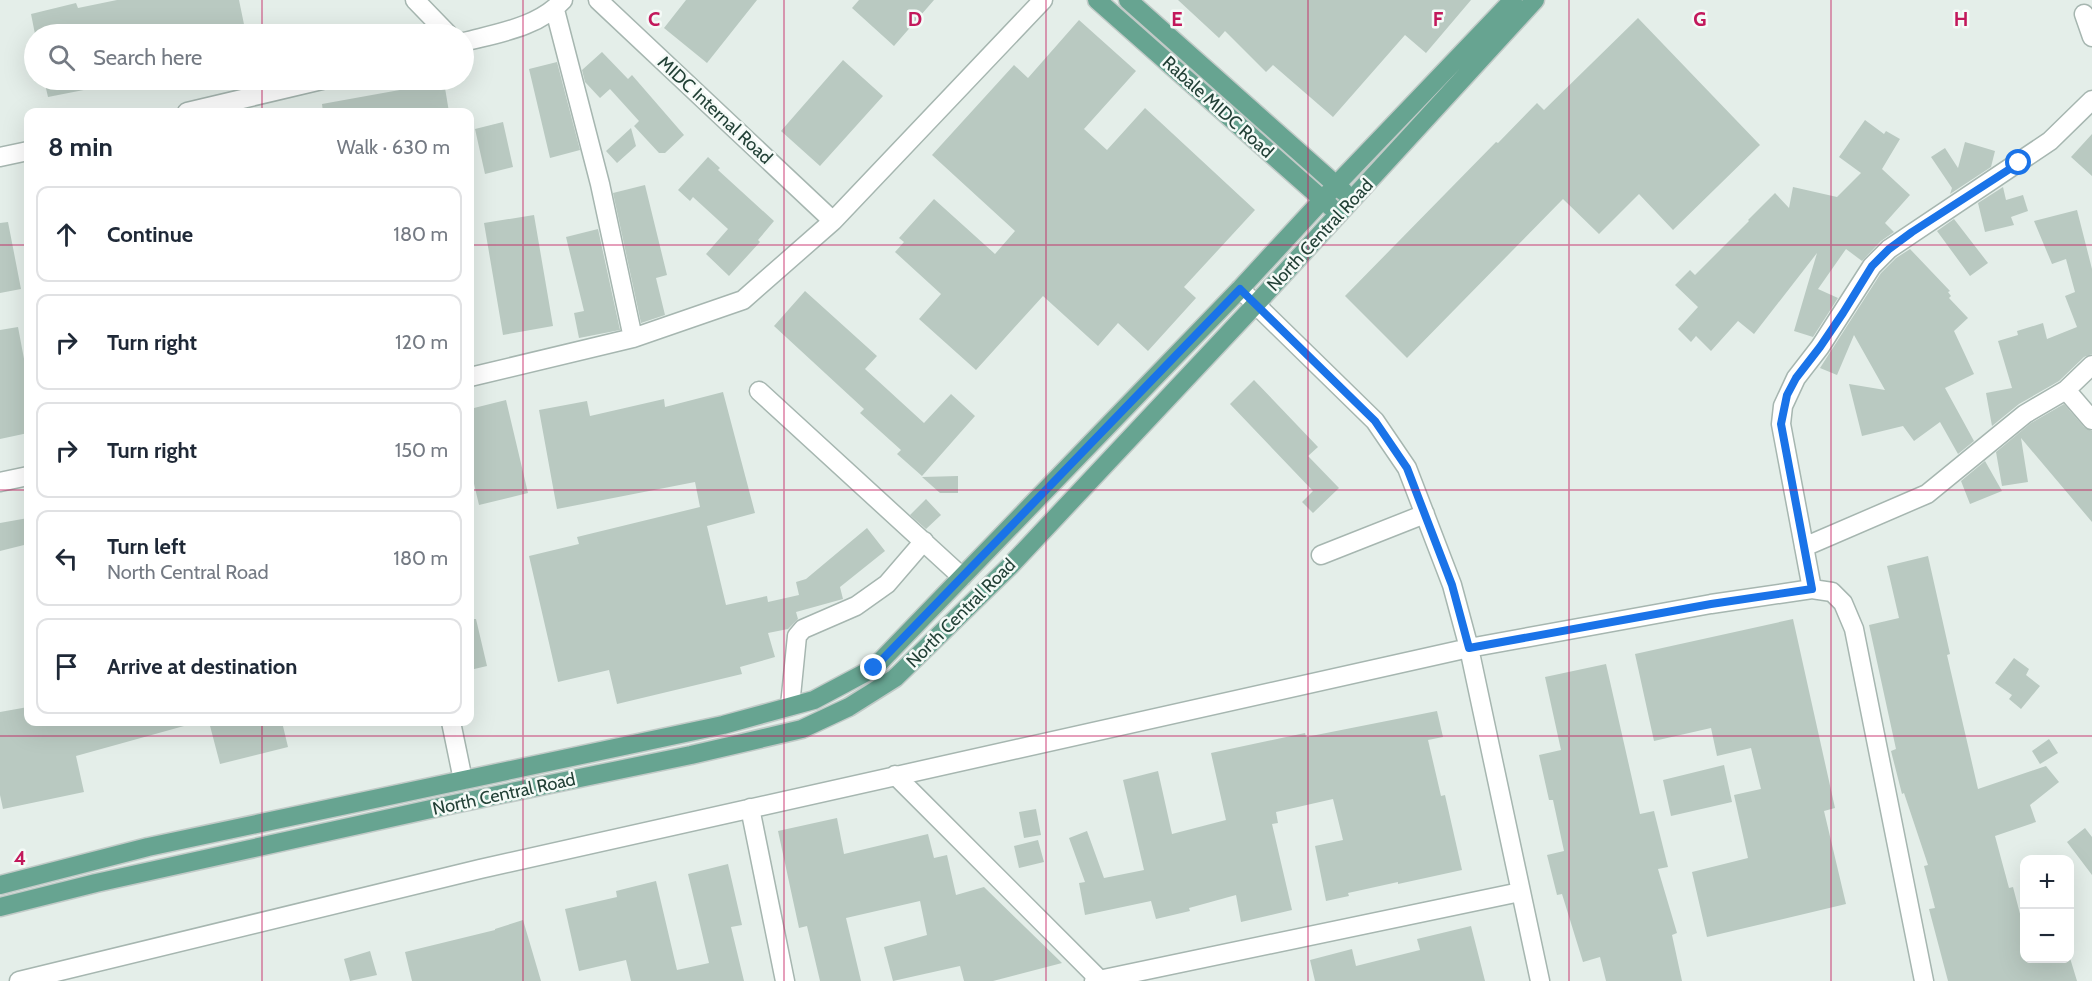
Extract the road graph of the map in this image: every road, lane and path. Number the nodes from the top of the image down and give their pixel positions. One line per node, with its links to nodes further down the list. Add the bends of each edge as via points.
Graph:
1 (416, 0): 10 (street)
2 (598, 0): 22 (street, MIDC Internal Road)
3 (1043, 0): 22 (street)
4 (1097, 0): 19 (main road, Rabale MIDC Road)
5 (1128, 0): 18 (main road, Rabale MIDC Road)
6 (1513, 0): 18 (main road, North Central Road)
7 (1535, 0): 20 (main road, North Central Road)
8 (559, 5): 12 (street, via 517,28); 25 (street)
9 (2084, 14): 11 (street)
10 (439, 24)
11 (2092, 37)
12 (474, 39)
13 (280, 90): 15 (street)
14 (2092, 100): 35 (street, via 2050,141 1889,249 1872,266 1796,378 1787,395 1781,424)
15 (205, 108)
16 (24, 152): 17 (street)
17 (0, 157)
18 (1336, 185): 19 (main road, North Central Road); 20 (main road, Rabale MIDC Road)
19 (1322, 200): 21 (main road, Rabale MIDC Road); 23 (main road, North Central Road)
20 (1353, 200): 21 (main road, North Central Road)
21 (1339, 214): 24 (main road, North Central Road)
22 (833, 220): 25 (street, via 743,300)
23 (1240, 289): 24 (street); 37 (main road, North Central Road)
24 (1256, 304): 33 (street, via 1375,421 1407,468); 47 (main road, North Central Road, via 1010,566 895,678 849,707 802,729 702,753 392,817)
25 (633, 338): 27 (street)
26 (2092, 365): 28 (street)
27 (474, 376)
28 (2066, 390): 30 (street); 35 (street, via 2025,414 1927,494)
29 (759, 392): 34 (street)
30 (2092, 420)
31 (24, 477): 32 (street)
32 (0, 482)
33 (1425, 514): 36 (street); 39 (street, via 1452,585)
34 (924, 541): 37 (street); 40 (street, via 887,584 856,606 803,629 797,636)
35 (1804, 547): 38 (street)
36 (1321, 555)
37 (963, 577): 40 (main road, North Central Road, via 874,668 814,700)
38 (1812, 589): 39 (street); 52 (street, via 1832,592 1843,603 1854,629)
39 (1469, 648): 42 (street); 46 (street)
40 (790, 706): 43 (main road, North Central Road, via 723,725)
41 (452, 726): 43 (street)
42 (895, 775): 44 (street); 50 (street)
43 (463, 780): 45 (main road, North Central Road, via 148,847)
44 (750, 808): 48 (street); 49 (street)
45 (0, 885)
46 (1520, 892): 50 (street); 51 (street)
47 (0, 908)
48 (20, 981)
49 (785, 981)
50 (1098, 981)
51 (1540, 981)
52 (1924, 981)

